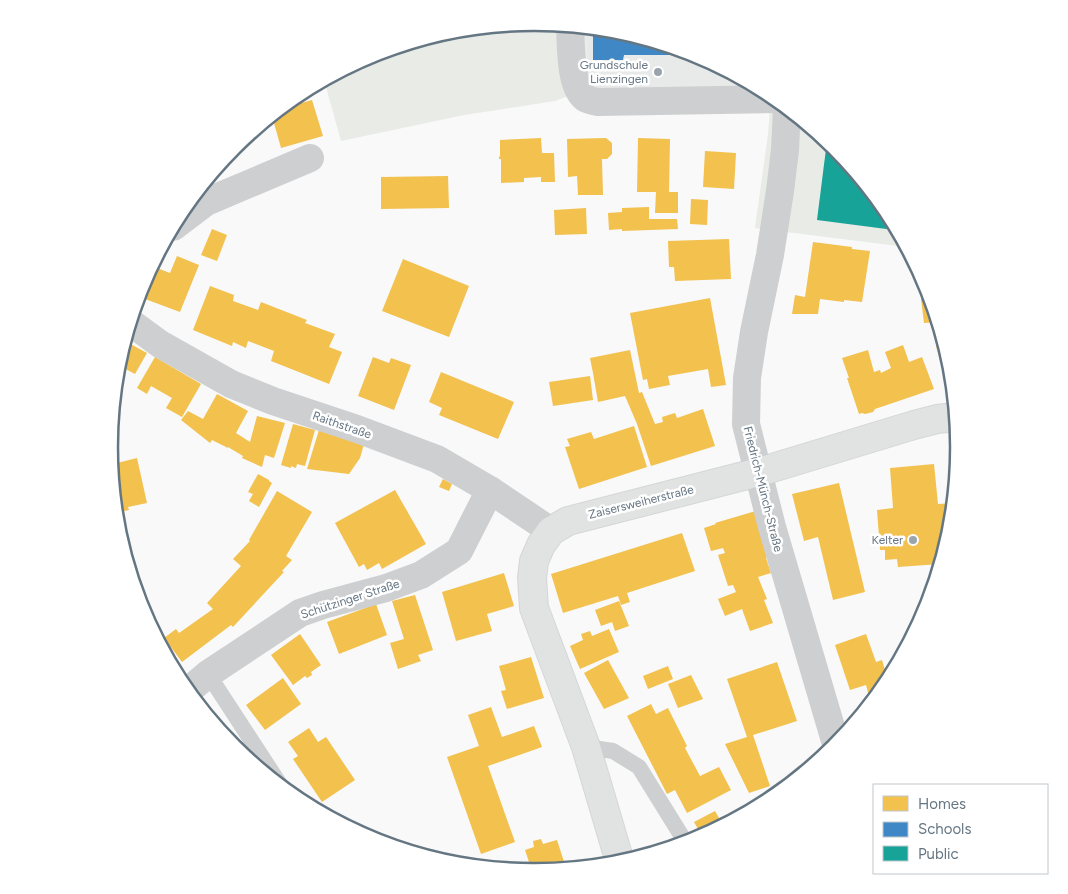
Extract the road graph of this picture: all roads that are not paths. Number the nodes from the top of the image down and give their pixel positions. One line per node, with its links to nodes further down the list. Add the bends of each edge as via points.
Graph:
1 (570, 33): 2 (street, via 572,68 584,98 598,102)
2 (762, 99)
3 (787, 117): 8 (street, Friedrich-Münch-Straße, via 780,191 747,378 746,424)
4 (310, 158): 5 (street, via 206,202)
5 (189, 215)
6 (136, 326): 9 (street, Raithstraße, via 160,344 231,384 436,459)
7 (949, 418): 8 (main road, Zaisersweiherstraße, via 914,425)
8 (759, 472): 10 (main road, Zaisersweiherstraße, via 568,521); 12 (street, Friedrich-Münch-Straße)
9 (490, 490): 10 (street, Raithstraße); 11 (street, Schützinger Straße, via 458,551 421,575 300,613)
10 (551, 531): 13 (main road, via 534,561 534,608)
11 (198, 683): 14 (lane)
12 (833, 735)
13 (586, 747): 15 (lane, via 613,751 639,767); 16 (main road)
14 (260, 760)
15 (682, 835)
16 (618, 854)

